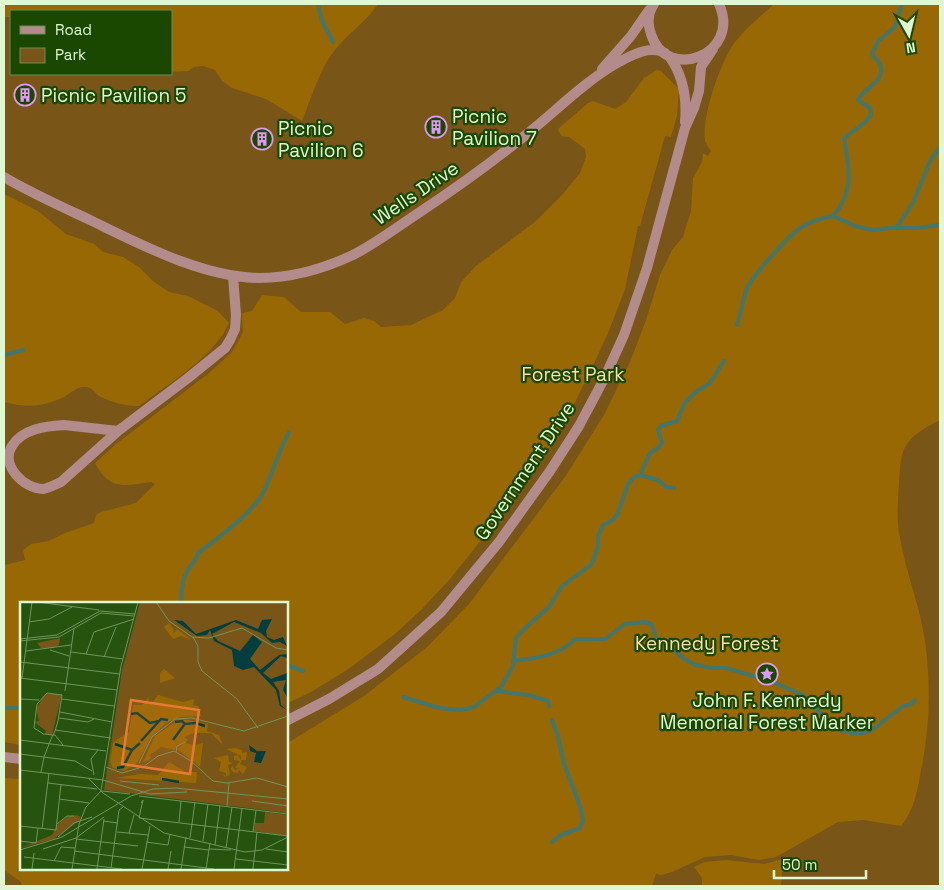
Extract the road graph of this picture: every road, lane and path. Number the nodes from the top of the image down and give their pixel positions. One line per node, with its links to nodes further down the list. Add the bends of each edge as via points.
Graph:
1 (719, 4): 3 (street, Government Drive, via 723,14 723,32)
2 (652, 6): 4 (street, Government Drive, via 648,18 652,38); 5 (street, Wells Drive, via 631,36)
3 (713, 49): 4 (street, Wells Drive, via 688,60); 6 (street, Government Drive, via 701,67 699,91)
4 (667, 54): 5 (street, Wells Drive, via 654,50 639,53); 6 (street, Government Drive, via 680,74 686,106)
5 (593, 79): 8 (street, Wells Drive, via 464,182 354,254 300,274 260,278)
6 (685, 128): 10 (street, Government Drive, via 647,268 624,336 579,426 560,456 499,542 441,612 378,668)
7 (4, 178): 8 (street, Wells Drive, via 133,241 198,267)
8 (233, 276): 9 (street, via 235,329 225,348)
9 (118, 431): 9 (street, via 61,482 44,489 24,483 11,464 10,448 14,443 24,434 40,428 64,425)
10 (288, 720)
11 (4, 757): 12 (street)
12 (20, 760)

